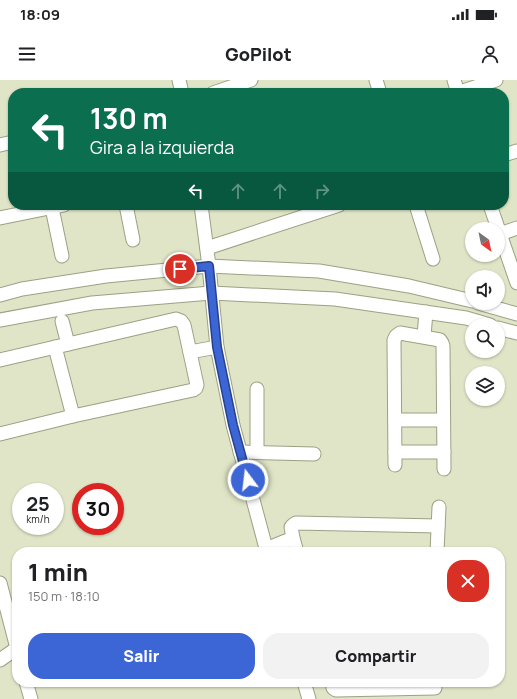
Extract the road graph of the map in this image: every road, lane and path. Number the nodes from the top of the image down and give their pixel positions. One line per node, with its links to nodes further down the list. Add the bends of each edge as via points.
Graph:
1 (251, 80): 3 (street)
2 (496, 80): 4 (street)
3 (228, 88)
4 (473, 88)
5 (39, 210): 12 (street)
6 (58, 210): 19 (street)
7 (127, 210): 16 (street)
8 (202, 210): 17 (street)
9 (324, 210): 17 (street)
10 (418, 210): 20 (street)
11 (492, 210): 13 (street)
12 (0, 218)
13 (496, 222)
14 (517, 228): 15 (street)
15 (505, 232)
16 (133, 240)
17 (206, 248): 21 (street)
18 (505, 248): 22 (street)
19 (62, 256)
20 (433, 259)
21 (209, 266): 23 (street); 24 (street, via 106,276 22,289); 25 (street, via 319,271 409,286)
22 (517, 283)
23 (211, 293): 28 (street, via 335,299); 31 (street, via 92,303); 37 (street)
24 (0, 295)
25 (465, 300)
26 (470, 310): 30 (street)
27 (502, 310): 29 (street)
28 (426, 312): 30 (street); 35 (street)
29 (517, 314)
30 (466, 318)
31 (0, 320)
32 (62, 321): 36 (street)
33 (505, 330): 34 (street)
34 (517, 333)
35 (424, 336): 42 (street, via 400,333 394,340); 43 (street, via 440,340 443,346)
36 (61, 346): 38 (street, via 176,319 184,325); 39 (street); 41 (street)
37 (217, 347): 38 (street); 45 (street)
38 (190, 352): 41 (street, via 197,385 193,390)
39 (0, 360)
40 (257, 389): 46 (street)
41 (72, 416): 44 (street)
42 (395, 420): 43 (street); 47 (street)
43 (443, 420): 48 (street)
44 (0, 434)
45 (240, 452): 46 (street); 55 (street)
46 (257, 452): 49 (street)
47 (395, 452): 48 (street); 50 (street)
48 (444, 452): 51 (street)
49 (314, 454)
50 (395, 465)
51 (444, 469)
52 (439, 508): 53 (street)
53 (438, 526): 54 (street, via 296,523 291,527); 58 (street)
54 (293, 538): 56 (street); 57 (street)
55 (266, 547)
56 (275, 547)
57 (296, 547)
58 (437, 547)
59 (0, 583): 60 (street)
60 (12, 629)
61 (12, 652): 62 (street)
62 (0, 660)
63 (27, 687): 67 (street)
64 (305, 687): 68 (street)
65 (333, 687): 66 (street, via 336,690)
66 (435, 690)
67 (30, 699)
68 (309, 699)

